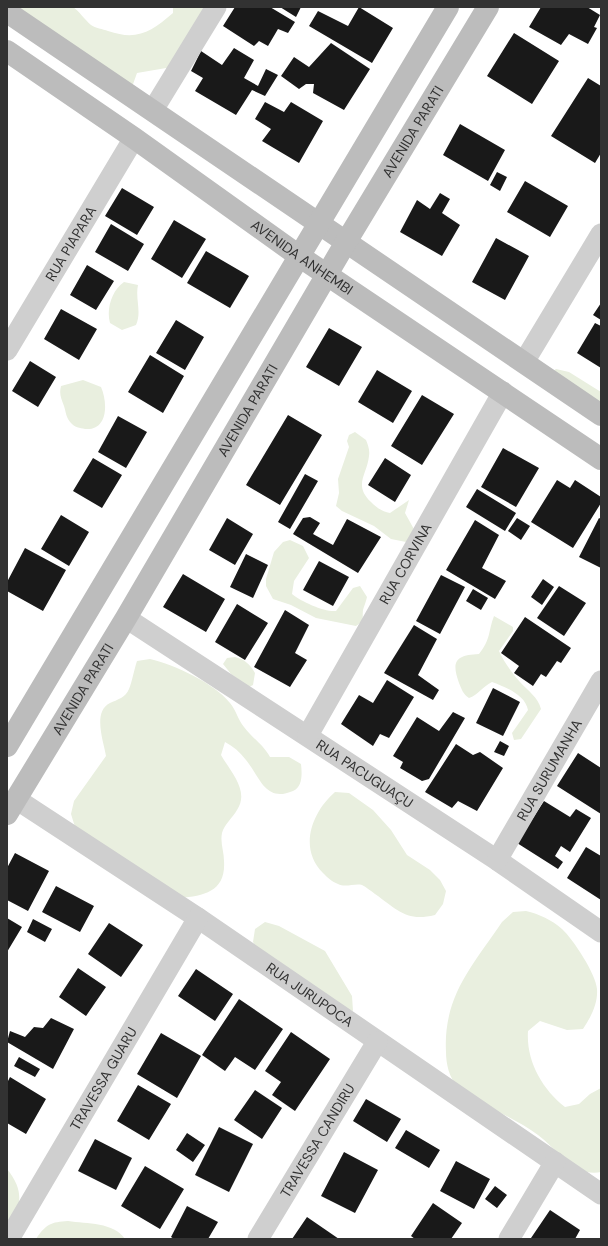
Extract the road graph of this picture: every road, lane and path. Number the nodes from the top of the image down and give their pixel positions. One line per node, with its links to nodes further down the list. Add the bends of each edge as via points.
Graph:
1 (216, 7): 6 (street)
2 (448, 7): 8 (street)
3 (488, 7): 10 (street, AVENIDA PARATI)
4 (7, 12): 6 (street)
5 (7, 51): 7 (street, AVENIDA ANHEMBI)
6 (153, 110): 8 (street)
7 (134, 138): 11 (street, AVENIDA ANHEMBI); 13 (street, RUA PIAPARA)
8 (318, 224): 10 (street); 11 (street)
9 (601, 234): 14 (street)
10 (346, 242): 12 (street, AVENIDA PARATI); 14 (street)
11 (299, 256): 12 (street, AVENIDA ANHEMBI); 21 (street)
12 (327, 275): 15 (street, AVENIDA ANHEMBI); 18 (street, AVENIDA PARATI)
13 (7, 350)
14 (524, 362): 16 (street)
15 (503, 392): 17 (street, AVENIDA ANHEMBI); 20 (street, RUA CORVINA)
16 (601, 416)
17 (601, 459)
18 (126, 618): 20 (street, RUA PACUGUAÇU); 22 (street, AVENIDA PARATI)
19 (601, 680): 23 (street, RUA SURUMANHA)
20 (308, 735): 23 (street, RUA PACUGUAÇU)
21 (7, 746)
22 (12, 806): 24 (street, RUA JURUPOCA)
23 (497, 860): 25 (street, RUA PACUGUAÇU)
24 (198, 918): 26 (street, RUA JURUPOCA); 29 (street, TRAVESSA GUARU)
25 (601, 932)
26 (377, 1042): 27 (street, RUA JURUPOCA); 30 (street, TRAVESSA CANDIRU)
27 (555, 1162): 28 (street, RUA JURUPOCA); 31 (street)
28 (601, 1194)
29 (9, 1239)
30 (258, 1239)
31 (508, 1239)

